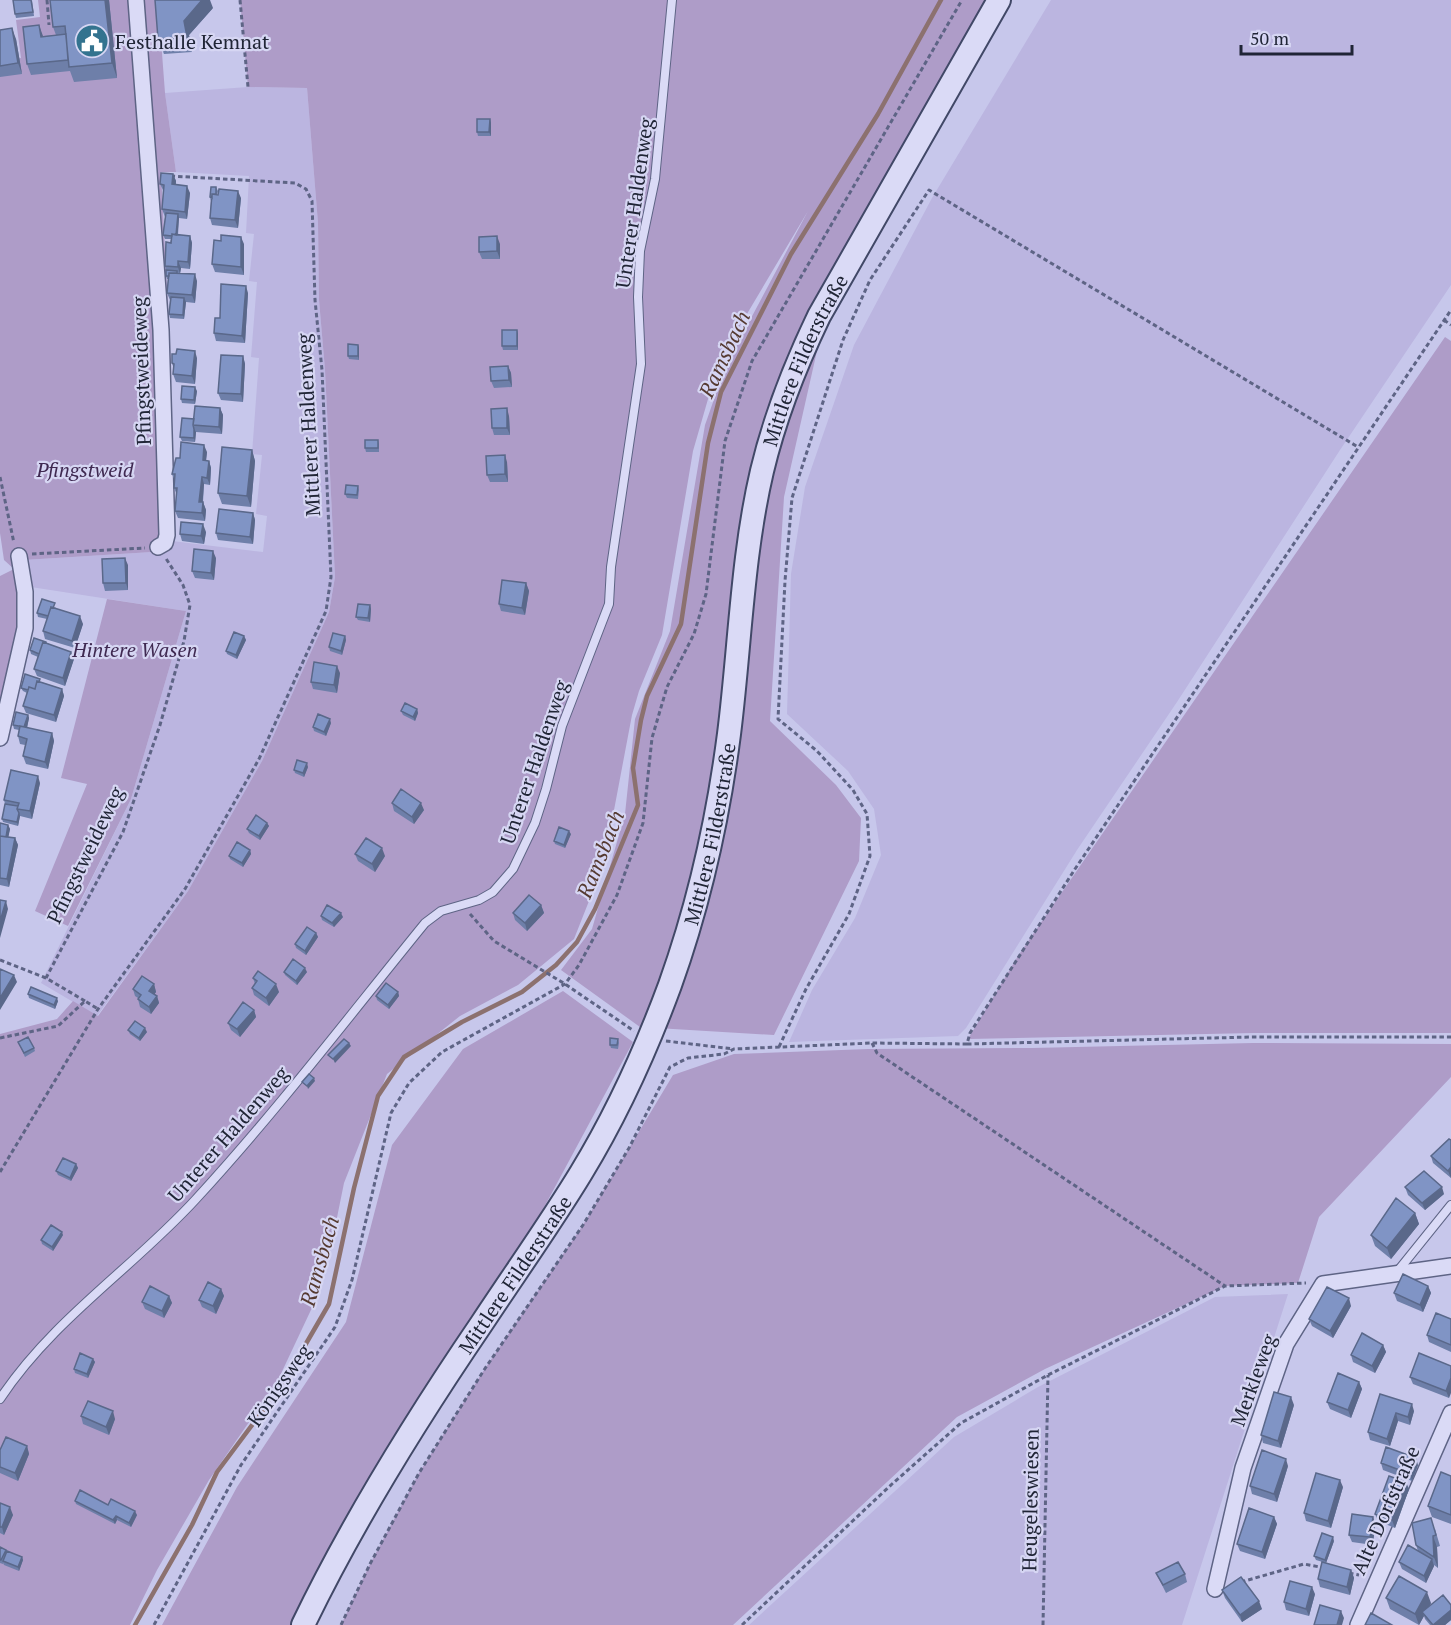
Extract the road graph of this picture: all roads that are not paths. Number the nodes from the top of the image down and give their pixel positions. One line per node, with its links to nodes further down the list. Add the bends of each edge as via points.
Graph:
1 (136, 0): 4 (street, Pfingstweideweg, via 161,330 167,539)
2 (672, 0): 10 (lane, Unterer Haldenweg, via 655,179 639,259 641,364 609,604 562,726 535,823 513,869 493,892 441,911 425,923 198,1197 52,1333)
3 (999, 0): 14 (main road, Mittlere Filderstraße, via 819,316 796,363 778,414 751,535 727,746 706,860 688,931 649,1038 582,1171 380,1479)
4 (158, 547)
5 (19, 556): 6 (street, via 25,628)
6 (0, 738)
7 (1451, 1205): 9 (lane)
8 (1451, 1266): 9 (street)
9 (1394, 1276): 13 (street, Merkleweg, via 1323,1284 1286,1344 1243,1468)
10 (0, 1399)
11 (1451, 1413): 12 (street, Alte Dorfstraße)
12 (1445, 1443): 15 (street, Alte Dorfstraße)
13 (1215, 1586)
14 (303, 1625)
15 (1358, 1625)

